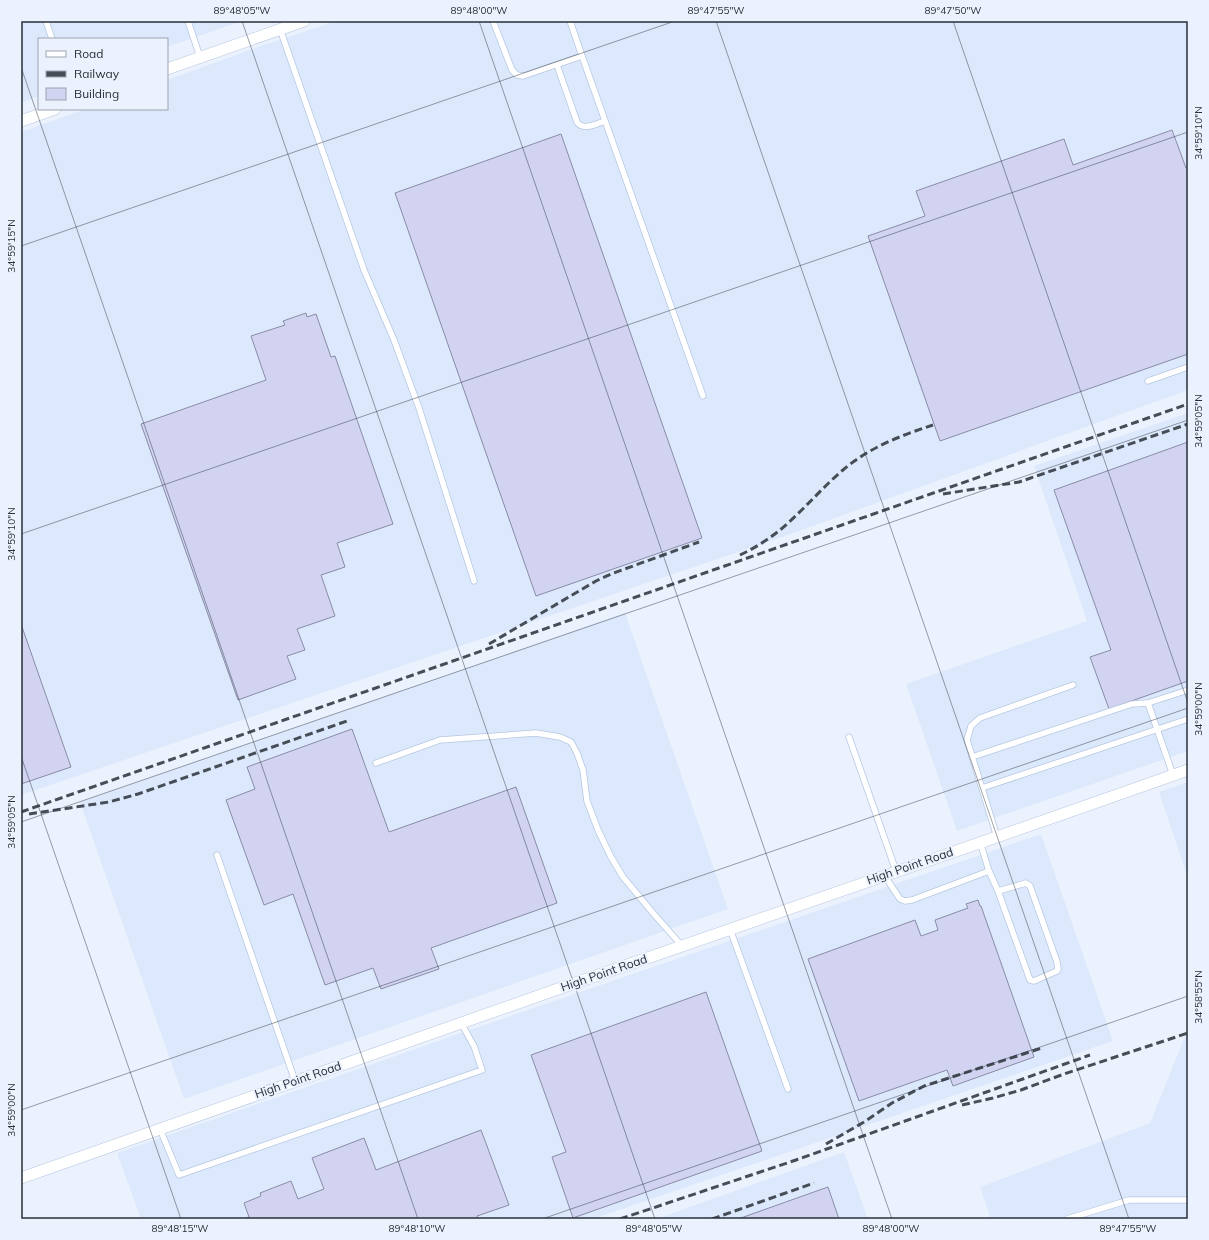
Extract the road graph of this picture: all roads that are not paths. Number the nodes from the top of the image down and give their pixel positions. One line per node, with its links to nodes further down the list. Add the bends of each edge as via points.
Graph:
1 (46, 21): 7 (lane)
2 (188, 21): 9 (lane)
3 (304, 21): 6 (street)
4 (493, 21): 10 (lane, via 512,70 517,75 523,76)
5 (570, 21): 8 (lane)
6 (280, 29): 9 (street); 18 (lane, via 364,270 419,408)
7 (52, 38)
8 (582, 56): 10 (lane); 14 (lane)
9 (200, 57): 11 (street)
10 (557, 65): 14 (lane, via 579,125 590,126)
11 (168, 69)
12 (52, 110): 13 (street)
13 (21, 121)
14 (605, 121): 17 (lane)
15 (1188, 367): 16 (lane)
16 (1148, 381)
17 (703, 396)
18 (474, 581)
19 (1073, 685): 25 (lane, via 980,718 971,726 967,740)
20 (1188, 690): 21 (lane)
21 (1148, 703): 23 (lane); 25 (lane, via 1132,704)
22 (1188, 719): 23 (lane)
23 (1157, 729): 28 (lane); 29 (lane)
24 (849, 737): 33 (lane)
25 (972, 757): 29 (lane)
26 (376, 763): 38 (lane, via 446,739 536,733 560,737 571,742 583,770 587,801 611,857 623,877)
27 (1188, 770): 28 (street, High Point Road)
28 (1173, 775): 30 (street, High Point Road)
29 (982, 788): 30 (lane)
30 (997, 837): 31 (street, High Point Road)
31 (980, 842): 33 (street, High Point Road); 34 (lane)
32 (217, 856): 40 (lane)
33 (896, 871): 35 (street, High Point Road)
34 (989, 872): 35 (lane, via 905,901 900,899); 36 (lane)
35 (884, 875): 37 (street, High Point Road)
36 (998, 891): 36 (lane, via 1030,980 1034,981 1056,971 1057,962 1030,886 1026,883)
37 (730, 929): 38 (street, High Point Road); 41 (lane)
38 (682, 946): 39 (street, High Point Road)
39 (461, 1023): 40 (street, High Point Road); 42 (lane, via 474,1046 482,1070 179,1175)
40 (295, 1081): 42 (street, High Point Road)
41 (788, 1089)
42 (160, 1129): 43 (street, High Point Road)
43 (21, 1178)
44 (1188, 1200): 45 (lane, via 1129,1200)
45 (1067, 1219)

